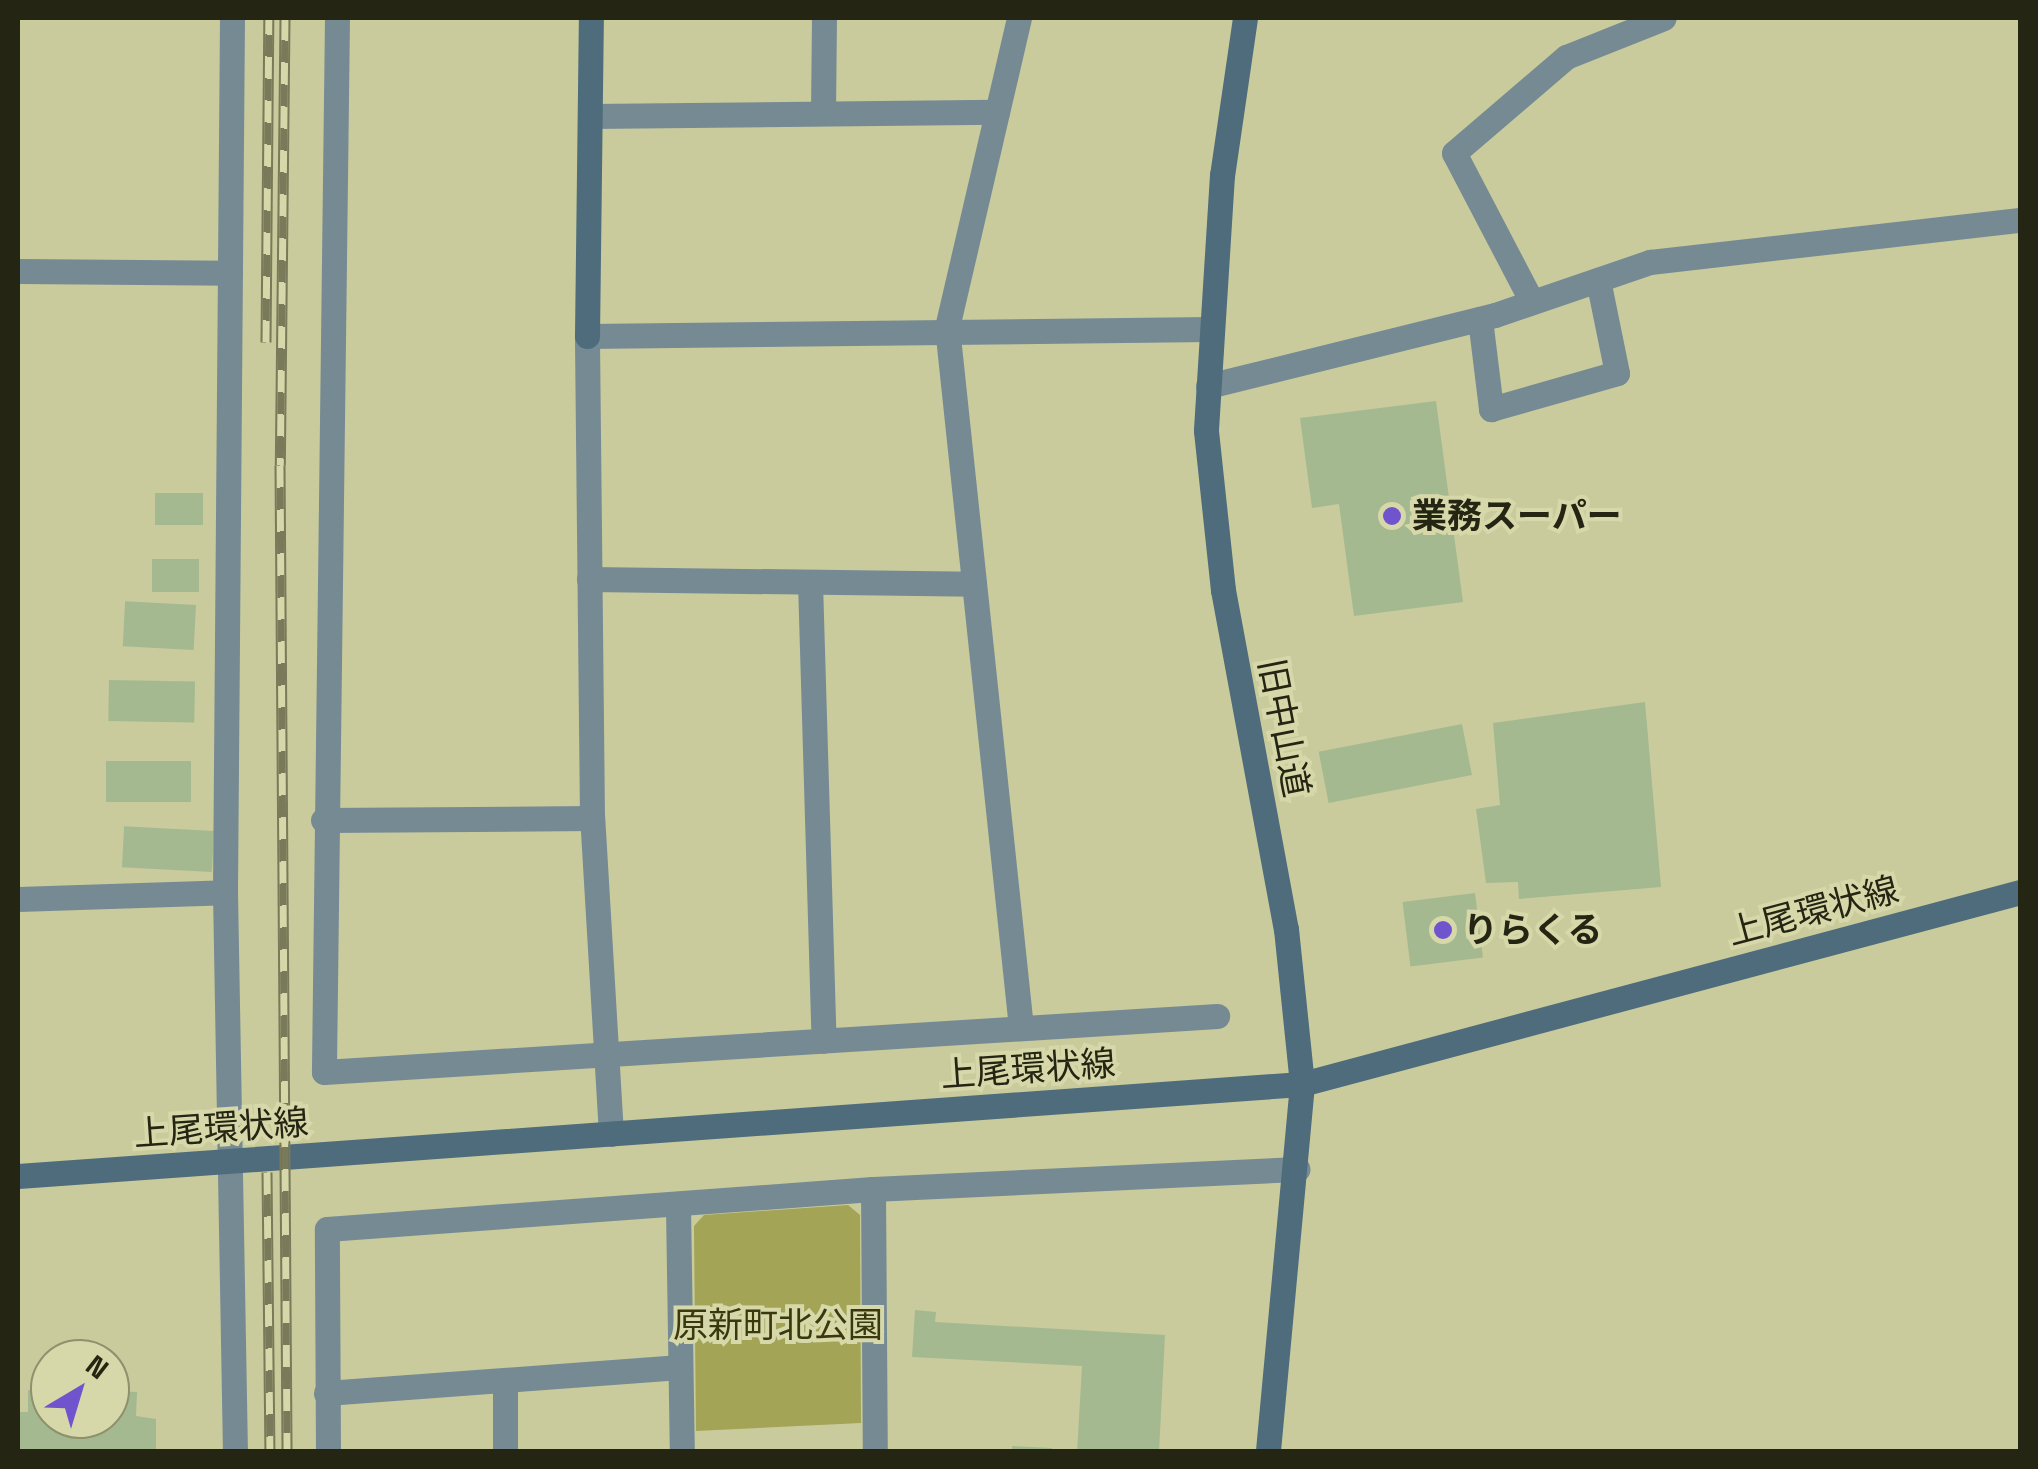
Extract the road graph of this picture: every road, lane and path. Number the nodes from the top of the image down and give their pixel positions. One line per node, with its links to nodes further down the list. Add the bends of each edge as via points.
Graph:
1 (232, 18): 13 (street)
2 (337, 18): 25 (street)
3 (592, 18): 10 (main road)
4 (824, 18): 9 (street)
5 (1020, 18): 8 (street)
6 (1245, 18): 18 (main road, 旧中山道, via 1232,82)
7 (1664, 18): 15 (street, via 1566,57 1454,153)
8 (996, 112): 9 (street); 17 (street)
9 (823, 113): 10 (street)
10 (592, 116): 19 (main road)
11 (2020, 220): 14 (street, via 1650,262)
12 (18, 270): 13 (street)
13 (230, 273): 26 (street)
14 (1598, 280): 15 (street); 16 (street, via 1617,372 1491,409)
15 (1532, 302): 16 (street)
16 (1480, 319): 20 (street)
17 (947, 327): 18 (street); 19 (street); 23 (street)
18 (1211, 329): 20 (main road, 旧中山道)
19 (588, 336): 21 (street)
20 (1208, 386): 33 (main road, 旧中山道, via 1222,590 1286,928)
21 (589, 579): 22 (street); 24 (street)
22 (810, 582): 23 (street); 31 (street)
23 (974, 584): 30 (street)
24 (592, 818): 25 (street); 32 (street)
25 (322, 820): 32 (street, via 324,1072)
26 (225, 892): 28 (street); 35 (street)
27 (2020, 892): 33 (main road, 上尾環状線)
28 (18, 899)
29 (1217, 1016): 30 (street)
30 (1020, 1027): 31 (street)
31 (824, 1041): 32 (street)
32 (604, 1059): 34 (street)
33 (1302, 1084): 34 (main road, 上尾環状線); 36 (main road, 旧中山道)
34 (611, 1134): 35 (main road, 上尾環状線)
35 (228, 1164): 37 (main road, 上尾環状線); 43 (street)
36 (1298, 1168): 38 (street); 48 (main road, 旧中山道)
37 (18, 1176)
38 (873, 1189): 39 (street); 47 (street)
39 (678, 1206): 40 (street); 42 (street, via 327,1229)
40 (680, 1367): 41 (street); 46 (street)
41 (504, 1382): 42 (street); 45 (street)
42 (326, 1392): 44 (street)
43 (236, 1452)
44 (328, 1452)
45 (505, 1452)
46 (682, 1452)
47 (874, 1452)
48 (1268, 1452)

